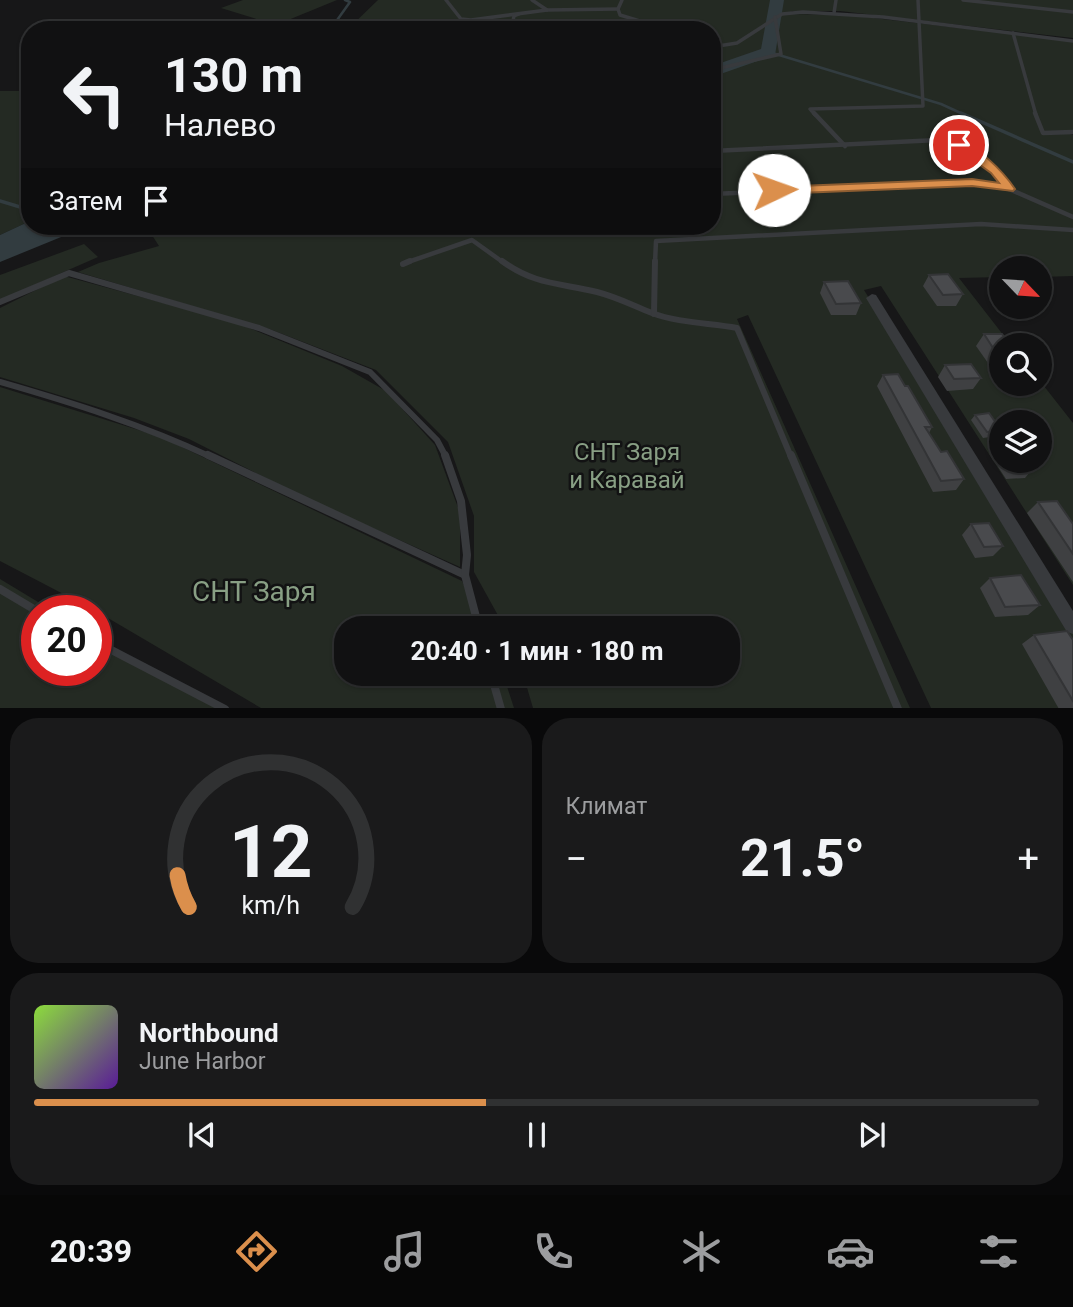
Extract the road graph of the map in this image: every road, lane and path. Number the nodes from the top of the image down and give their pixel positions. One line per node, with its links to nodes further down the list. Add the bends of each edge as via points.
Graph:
1 (446, 0): 13 (lane, via 461,19)
2 (532, 0): 8 (lane)
3 (622, 0): 7 (lane)
4 (836, 0): 11 (lane)
5 (918, 0): 17 (lane)
6 (964, 0): 9 (lane)
7 (618, 9): 8 (lane); 16 (lane, via 627,19)
8 (547, 10): 10 (lane)
9 (1073, 12)
10 (520, 13): 13 (lane); 15 (lane)
11 (834, 13): 12 (lane, via 781,13); 17 (lane)
12 (775, 17): 20 (lane, via 752,36); 21 (lane, via 780,54)
13 (471, 20): 14 (lane)
14 (463, 21)
15 (513, 21)
16 (639, 21)
17 (921, 21): 18 (lane); 23 (lane, via 923,106 810,110)
18 (1013, 33): 19 (lane); 22 (lane, via 1043,133)
19 (1073, 41)
20 (721, 47)
21 (721, 68)
22 (1073, 132)
23 (845, 146): 24 (lane); 25 (lane, via 938,140 959,145 995,170)
24 (721, 151)
25 (1009, 189): 26 (lane, via 972,183 902,184); 27 (lane)
26 (721, 194)
27 (1073, 216)
28 (1073, 230): 32 (lane, via 981,224 656,241)
29 (403, 264): 32 (lane, via 472,240 517,273 542,283 627,301)
30 (872, 299): 38 (street)
31 (0, 302): 34 (lane, via 69,273 259,328 370,372 437,440 448,460 461,501)
32 (654, 314): 43 (lane, via 737,328)
33 (0, 382): 34 (lane, via 158,432)
34 (465, 575): 37 (lane)
35 (0, 590): 36 (lane)
36 (21, 602)
37 (476, 616)
38 (1073, 626)
39 (112, 650): 41 (lane)
40 (494, 686): 42 (lane)
41 (223, 708)
42 (501, 708)
43 (898, 708)

